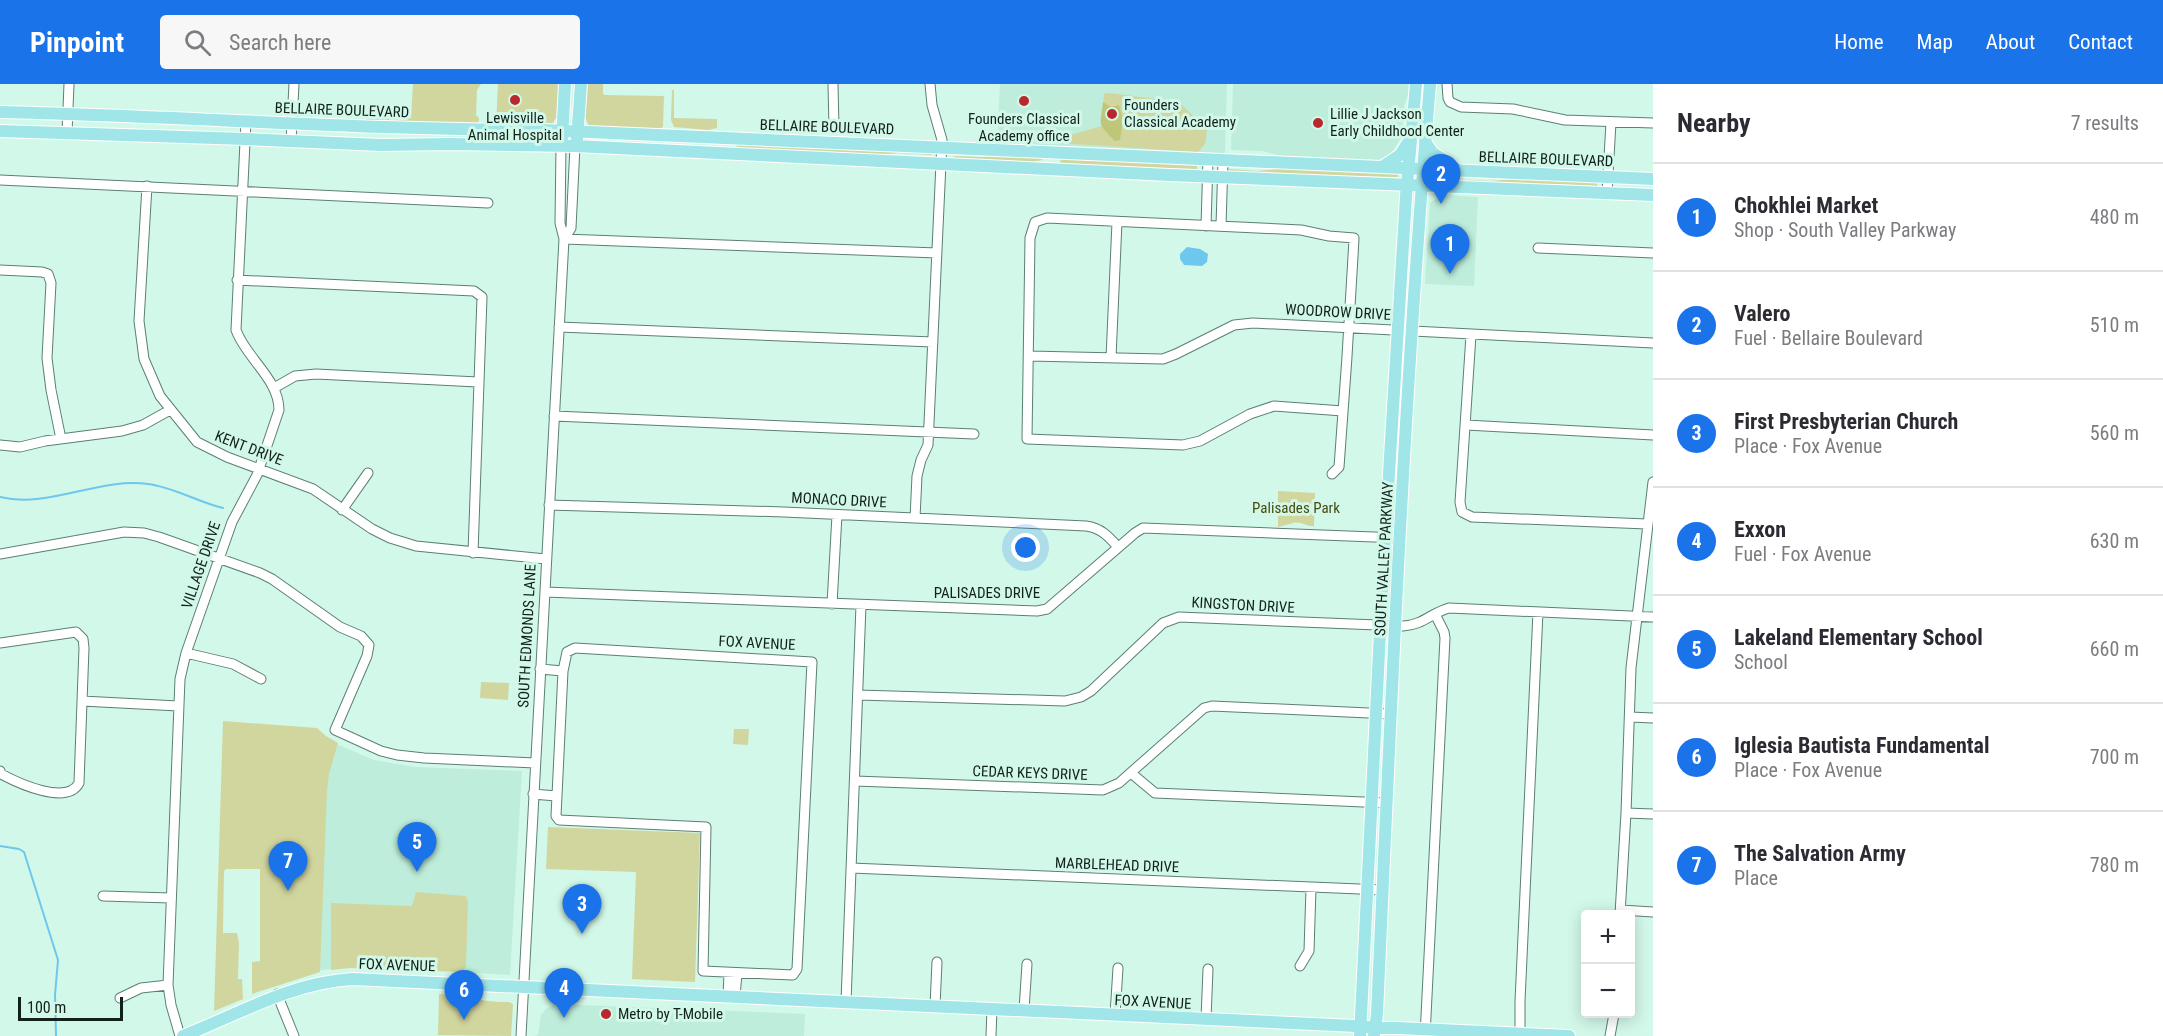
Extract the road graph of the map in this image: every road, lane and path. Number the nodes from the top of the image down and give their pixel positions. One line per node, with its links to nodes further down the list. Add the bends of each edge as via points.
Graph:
1 (69, 84): 11 (street)
2 (294, 84): 13 (street)
3 (565, 84): 18 (main road, SOUTH EDMONDS LANE)
4 (581, 84): 19 (main road, SOUTH EDMONDS LANE)
5 (833, 84): 16 (street)
6 (930, 84): 28 (street)
7 (1416, 84): 21 (main road, SOUTH VALLEY PARKWAY)
8 (1430, 84): 25 (main road, SOUTH VALLEY PARKWAY)
9 (1448, 84): 14 (street, via 1450,102 1461,107 1513,109 1565,120)
10 (0, 112): 11 (main road, BELLAIRE BOULEVARD)
11 (68, 114): 12 (main road, BELLAIRE BOULEVARD); 20 (street)
12 (246, 121): 13 (main road, BELLAIRE BOULEVARD); 23 (street, VILLAGE DRIVE)
13 (292, 122): 18 (main road, BELLAIRE BOULEVARD, via 468,131); 24 (street)
14 (1611, 122): 15 (street); 40 (street)
15 (1653, 123)
16 (834, 128)
17 (0, 131): 20 (main road, BELLAIRE BOULEVARD)
18 (563, 131): 19 (main road, BELLAIRE BOULEVARD); 26 (main road, SOUTH EDMONDS LANE)
19 (579, 132): 22 (main road, BELLAIRE BOULEVARD); 27 (main road, SOUTH EDMONDS LANE)
20 (67, 133): 23 (main road, BELLAIRE BOULEVARD)
21 (1412, 137): 34 (main road, via 1400,154); 36 (main road, SOUTH VALLEY PARKWAY)
22 (725, 138): 28 (main road, BELLAIRE BOULEVARD); 30 (main road)
23 (245, 139): 24 (main road, BELLAIRE BOULEVARD); 47 (street, VILLAGE DRIVE)
24 (291, 141): 26 (main road, BELLAIRE BOULEVARD)
25 (1425, 142): 37 (main road, SOUTH VALLEY PARKWAY); 38 (main road, via 1436,156)
26 (561, 146): 27 (main road, BELLAIRE BOULEVARD); 54 (street, SOUTH EDMONDS LANE, via 560,223)
27 (575, 146): 30 (main road, BELLAIRE BOULEVARD); 54 (street, SOUTH EDMONDS LANE, via 571,228)
28 (942, 146): 29 (main road, BELLAIRE BOULEVARD); 33 (street)
29 (1050, 151): 31 (main road, BELLAIRE BOULEVARD); 35 (main road)
30 (725, 153): 33 (main road, BELLAIRE BOULEVARD)
31 (1208, 159): 32 (main road, BELLAIRE BOULEVARD); 39 (street)
32 (1223, 160): 34 (main road, BELLAIRE BOULEVARD); 41 (street)
33 (941, 163): 35 (main road, BELLAIRE BOULEVARD); 56 (street)
34 (1381, 168): 36 (main road, BELLAIRE BOULEVARD)
35 (1048, 169): 39 (main road, BELLAIRE BOULEVARD)
36 (1409, 169): 37 (main road, BELLAIRE BOULEVARD); 44 (main road, SOUTH VALLEY PARKWAY)
37 (1423, 170): 38 (main road, BELLAIRE BOULEVARD); 46 (main road, SOUTH VALLEY PARKWAY)
38 (1459, 171): 40 (main road, BELLAIRE BOULEVARD)
39 (1207, 177): 41 (main road, BELLAIRE BOULEVARD); 52 (street)
40 (1608, 177): 42 (main road, BELLAIRE BOULEVARD); 48 (street)
41 (1222, 178): 44 (main road, BELLAIRE BOULEVARD); 53 (street)
42 (1653, 179)
43 (0, 180): 45 (street)
44 (1408, 185): 46 (main road, BELLAIRE BOULEVARD); 62 (main road, SOUTH VALLEY PARKWAY)
45 (147, 186): 47 (street); 71 (street, KENT DRIVE, via 140,321 144,359)
46 (1421, 186): 48 (main road, BELLAIRE BOULEVARD); 63 (main road, SOUTH VALLEY PARKWAY)
47 (242, 191): 50 (street); 59 (street, VILLAGE DRIVE)
48 (1607, 193): 49 (main road, BELLAIRE BOULEVARD)
49 (1653, 195)
50 (488, 203)
51 (1117, 222): 52 (street); 67 (street, via 1047,218 1035,222 1030,238); 68 (street)
52 (1206, 226): 53 (street)
53 (1221, 226): 61 (street, via 1301,230 1354,238)
54 (564, 238): 56 (street); 60 (street, SOUTH EDMONDS LANE)
55 (1538, 248): 57 (street)
56 (937, 253): 65 (street)
57 (1653, 253)
58 (0, 270): 78 (street, via 48,274 51,283 47,358)
59 (237, 280): 69 (street, via 474,291 482,297 483,304); 70 (street, VILLAGE DRIVE, via 236,330)
60 (560, 327): 65 (street); 73 (street, SOUTH EDMONDS LANE)
61 (1350, 328): 62 (street, WOODROW DRIVE); 68 (street, WOODROW DRIVE, via 1234,325 1162,359); 72 (street)
62 (1398, 330): 63 (street, WOODROW DRIVE); 89 (main road, SOUTH VALLEY PARKWAY)
63 (1413, 332): 64 (street, WOODROW DRIVE); 90 (main road, SOUTH VALLEY PARKWAY)
64 (1471, 335): 66 (street, WOODROW DRIVE); 74 (street)
65 (933, 342): 75 (street)
66 (1653, 343)
67 (1029, 356): 68 (street, WOODROW DRIVE); 72 (street, via 1027,439 1183,445 1200,441 1250,414 1274,406)
68 (1111, 358)
69 (478, 382): 70 (street, via 316,374 295,376); 92 (street)
70 (274, 388): 80 (street, VILLAGE DRIVE, via 278,415)
71 (170, 410): 78 (street, via 122,431); 80 (street, KENT DRIVE, via 197,442)
72 (1343, 411): 82 (street, via 1339,466)
73 (554, 416): 75 (street); 84 (street, SOUTH EDMONDS LANE)
74 (1466, 425): 77 (street); 88 (street, via 1462,512 1472,517)
75 (928, 433): 76 (street); 87 (street, via 928,446 917,476)
76 (975, 434)
77 (1653, 435)
78 (61, 440): 79 (street, via 20,447)
79 (0, 445)
80 (260, 468): 85 (street, KENT DRIVE, via 313,489); 94 (street, VILLAGE DRIVE, via 235,515)
81 (368, 473): 85 (street)
82 (1332, 474)
83 (1653, 482): 88 (street)
84 (549, 505): 86 (street, MONACO DRIVE); 95 (street, SOUTH EDMONDS LANE)
85 (342, 510): 92 (street, KENT DRIVE, via 390,538 416,546)
86 (837, 515): 87 (street, MONACO DRIVE); 97 (street)
87 (915, 518): 91 (street, MONACO DRIVE, via 1098,528)
88 (1647, 524): 101 (street)
89 (1385, 537): 90 (street, PALISADES DRIVE); 91 (street, PALISADES DRIVE, via 1143,528); 103 (main road, SOUTH VALLEY PARKWAY)
90 (1400, 538): 104 (main road, SOUTH VALLEY PARKWAY)
91 (1118, 547): 98 (street, PALISADES DRIVE, via 1047,609)
92 (473, 553): 95 (street, KENT DRIVE)
93 (0, 554): 94 (street, via 124,532 159,537)
94 (219, 558): 106 (street, VILLAGE DRIVE); 117 (street, via 272,579 340,627 362,636 369,645 335,730 398,755)
95 (546, 559): 96 (street, SOUTH EDMONDS LANE)
96 (545, 592): 97 (street, PALISADES DRIVE); 107 (street, SOUTH EDMONDS LANE)
97 (832, 604): 98 (street, PALISADES DRIVE)
98 (861, 605): 110 (street)
99 (1538, 612): 100 (street, KINGSTON DRIVE, via 1449,608); 101 (street, KINGSTON DRIVE); 158 (street)
100 (1435, 614): 104 (street, KINGSTON DRIVE, via 1416,625); 157 (street, via 1445,638)
101 (1636, 617): 102 (street, KINGSTON DRIVE); 115 (street)
102 (1653, 617)
103 (1381, 625): 104 (street, KINGSTON DRIVE); 110 (street, KINGSTON DRIVE, via 1179,617 1163,623 1091,690 1065,701); 113 (main road, SOUTH VALLEY PARKWAY)
104 (1395, 626): 114 (main road, SOUTH VALLEY PARKWAY)
105 (0, 643): 111 (street, via 76,632 83,639)
106 (186, 653): 109 (street, via 233,664); 112 (street, VILLAGE DRIVE)
107 (540, 669): 108 (street); 117 (street, SOUTH EDMONDS LANE)
108 (563, 671): 122 (street, FOX AVENUE); 141 (street, FOX AVENUE, via 567,652 575,648 812,662 797,969 793,975)
109 (261, 679)
110 (858, 695): 120 (street)
111 (82, 700): 112 (street); 118 (street, via 76,789 66,793 45,791)
112 (178, 706): 132 (street, VILLAGE DRIVE)
113 (1377, 713): 114 (street, CEDAR KEYS DRIVE); 119 (street, CEDAR KEYS DRIVE, via 1212,706 1198,713); 123 (main road, SOUTH VALLEY PARKWAY)
114 (1391, 714): 124 (main road, SOUTH VALLEY PARKWAY)
115 (1630, 717): 116 (street); 125 (street)
116 (1653, 718)
117 (535, 763): 121 (street, SOUTH EDMONDS LANE)
118 (0, 771)
119 (1131, 773): 120 (street, CEDAR KEYS DRIVE, via 1103,790); 123 (street, via 1155,793)
120 (855, 781): 127 (street)
121 (533, 794): 122 (street); 143 (street, SOUTH EDMONDS LANE)
122 (556, 796): 141 (street, FOX AVENUE, via 559,820 706,827 703,971)
123 (1372, 802): 124 (street); 129 (main road, SOUTH VALLEY PARKWAY)
124 (1387, 803): 130 (main road, SOUTH VALLEY PARKWAY)
125 (1626, 813): 126 (street); 133 (street)
126 (1653, 814)
127 (851, 868): 128 (street, MARBLEHEAD DRIVE); 147 (street)
128 (1311, 888): 129 (street, MARBLEHEAD DRIVE); 138 (street, via 1309,951)
129 (1367, 890): 130 (street, MARBLEHEAD DRIVE); 154 (main road, SOUTH VALLEY PARKWAY)
130 (1383, 890): 155 (main road, SOUTH VALLEY PARKWAY)
131 (103, 896): 132 (street)
132 (171, 898): 142 (street, VILLAGE DRIVE)
133 (1621, 910)
134 (1635, 912): 135 (street)
135 (1653, 912)
136 (937, 962): 148 (street)
137 (1027, 964): 150 (street)
138 (1300, 966)
139 (1118, 968): 151 (street)
140 (1208, 969): 153 (street)
141 (733, 974): 145 (street)
142 (168, 985): 146 (street, via 141,988); 159 (street, VILLAGE DRIVE)
143 (523, 986): 144 (main road, FOX AVENUE, via 352,979 326,981); 145 (main road, FOX AVENUE); 161 (street, SOUTH EDMONDS LANE)
144 (277, 994): 156 (main road, FOX AVENUE); 160 (street)
145 (732, 996): 147 (main road, FOX AVENUE)
146 (120, 998)
147 (846, 1002): 148 (main road, FOX AVENUE)
148 (935, 1006): 149 (main road, FOX AVENUE)
149 (992, 1009): 150 (main road, FOX AVENUE); 162 (street)
150 (1024, 1010): 151 (main road, FOX AVENUE)
151 (1115, 1015): 153 (main road, FOX AVENUE)
152 (1613, 1018): 164 (street)
153 (1206, 1019): 154 (main road, FOX AVENUE)
154 (1361, 1031): 155 (main road, FOX AVENUE)
155 (1375, 1032): 157 (main road, FOX AVENUE)
156 (197, 1033): 159 (main road, FOX AVENUE)
157 (1425, 1033): 158 (main road, FOX AVENUE)
158 (1520, 1035): 163 (main road, FOX AVENUE)
159 (181, 1036)
160 (294, 1036)
161 (520, 1036)
162 (991, 1036)
163 (1569, 1036)
164 (1610, 1036)

